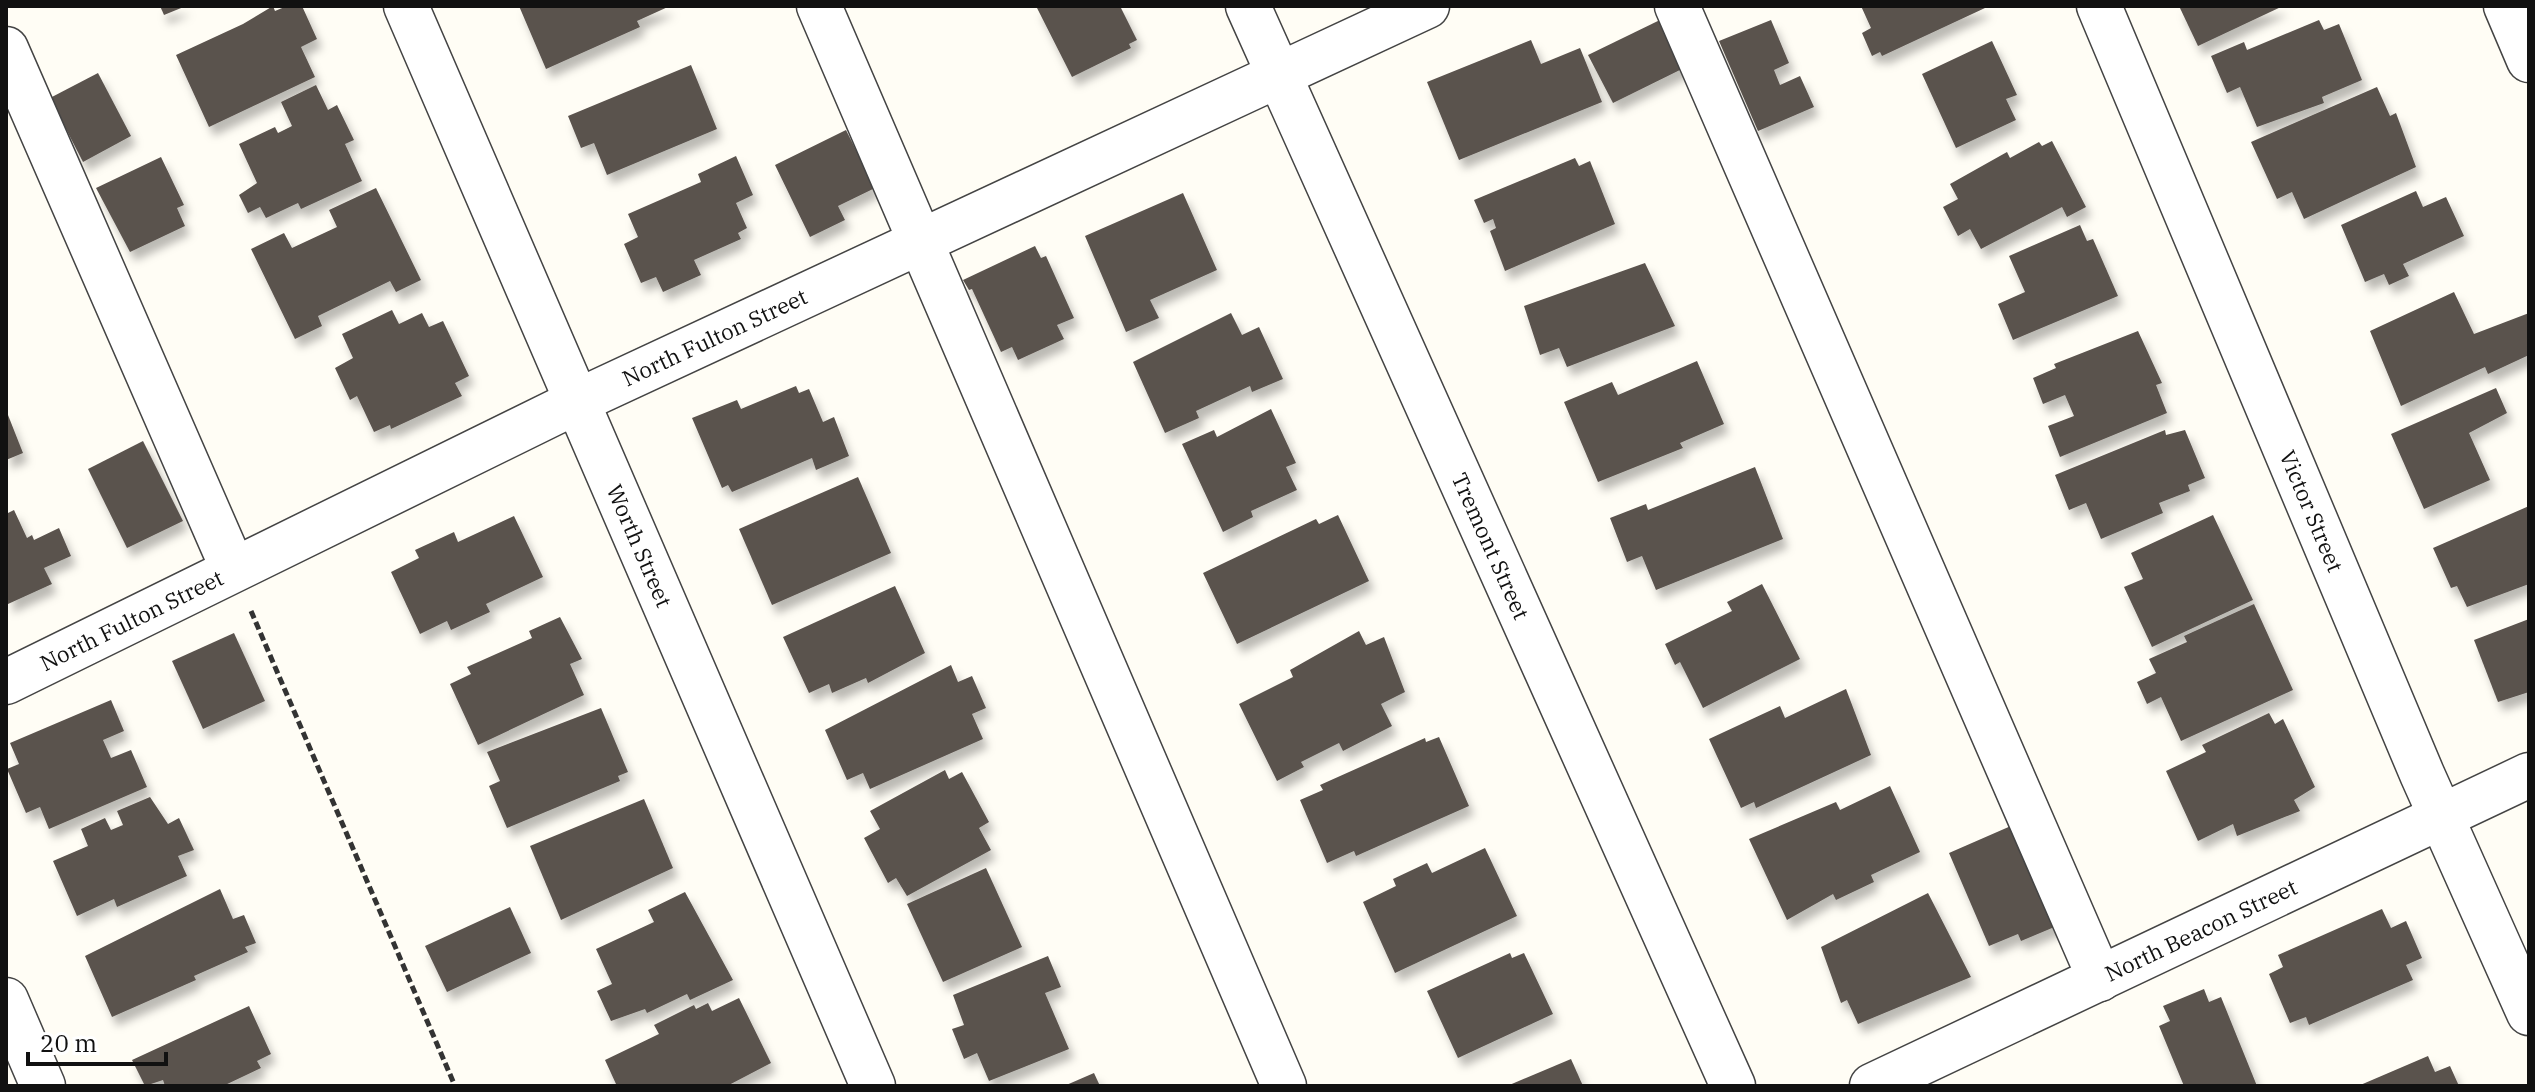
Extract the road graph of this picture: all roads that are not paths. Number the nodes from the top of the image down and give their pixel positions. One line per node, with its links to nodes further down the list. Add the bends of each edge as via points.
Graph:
1 (406, 6): 12 (street, Worth Street)
2 (819, 6): 11 (street)
3 (1248, 6): 10 (street, Tremont Street)
4 (1427, 6): 10 (street, North Fulton Street)
5 (1677, 6): 17 (street)
6 (2099, 6): 16 (street, Victor Street)
7 (2506, 6): 9 (street)
8 (6, 49): 13 (street)
9 (2529, 60)
10 (1278, 76): 11 (street, North Fulton Street); 23 (street, Tremont Street)
11 (920, 241): 12 (street, North Fulton Street); 22 (street)
12 (578, 401): 13 (street, North Fulton Street); 21 (street, Worth Street)
13 (233, 569): 14 (street, North Fulton Street)
14 (6, 682)
15 (2529, 775): 16 (street, North Beacon Street)
16 (2441, 817): 17 (street, North Beacon Street); 19 (street, Victor Street)
17 (2100, 979): 24 (street, North Beacon Street)
18 (6, 1000): 20 (street)
19 (2529, 1013)
20 (43, 1086)
21 (873, 1086)
22 (1284, 1086)
23 (1733, 1086)
24 (1872, 1086)

